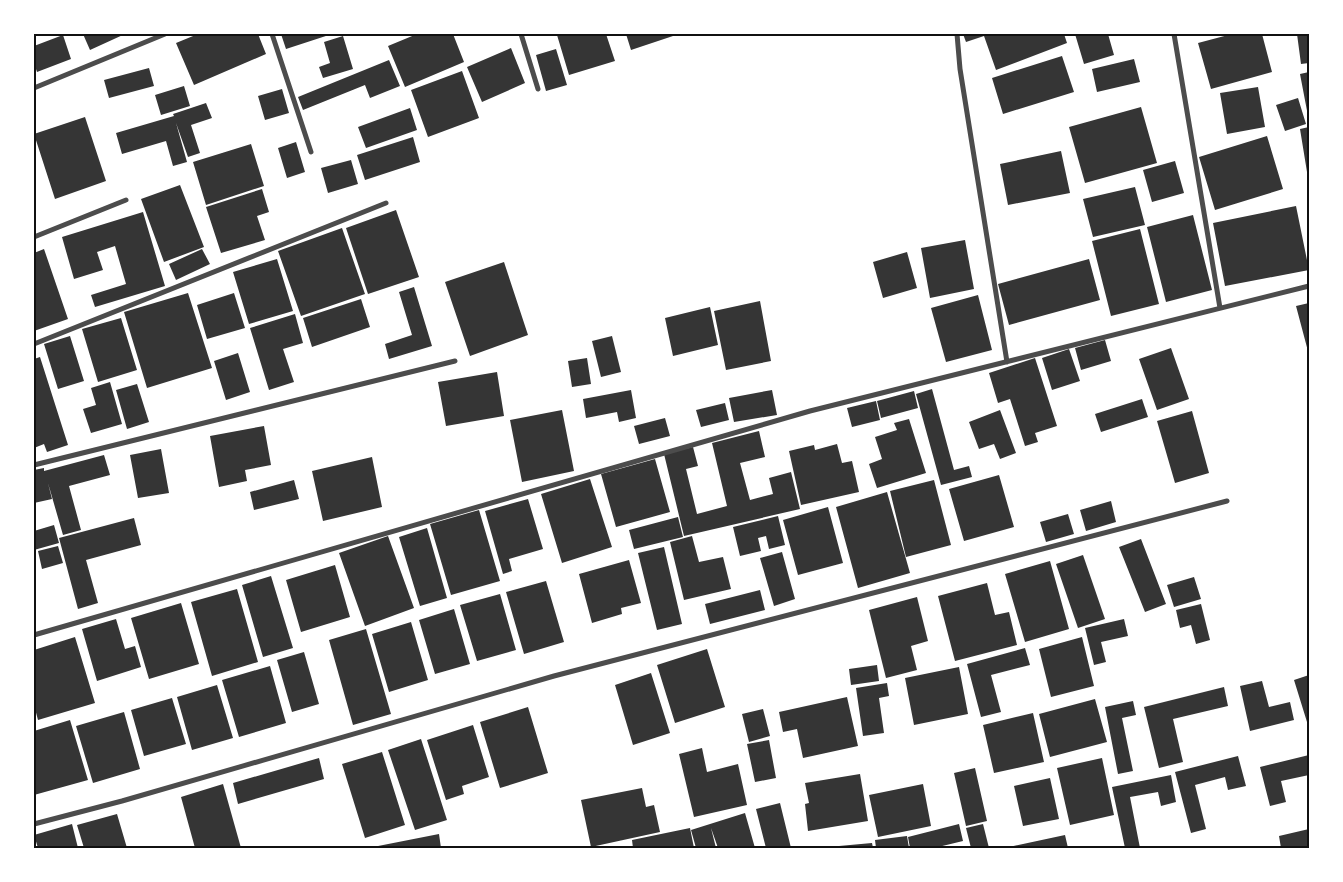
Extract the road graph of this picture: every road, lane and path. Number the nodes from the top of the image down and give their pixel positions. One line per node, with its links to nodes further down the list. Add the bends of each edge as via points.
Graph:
1 (165, 34): 6 (street)
2 (272, 34): 8 (street)
3 (521, 34): 7 (street)
4 (957, 34): 16 (street)
5 (1174, 34): 13 (street)
6 (34, 88)
7 (538, 89)
8 (311, 152)
9 (126, 200): 11 (street)
10 (386, 203): 14 (street)
11 (34, 237)
12 (1309, 286): 13 (street)
13 (1220, 308): 16 (street)
14 (34, 344)
15 (454, 361): 17 (street)
16 (1007, 362): 19 (street, via 810,411)
17 (34, 465)
18 (1227, 501): 20 (street, via 554,676)
19 (34, 635)
20 (34, 824)

